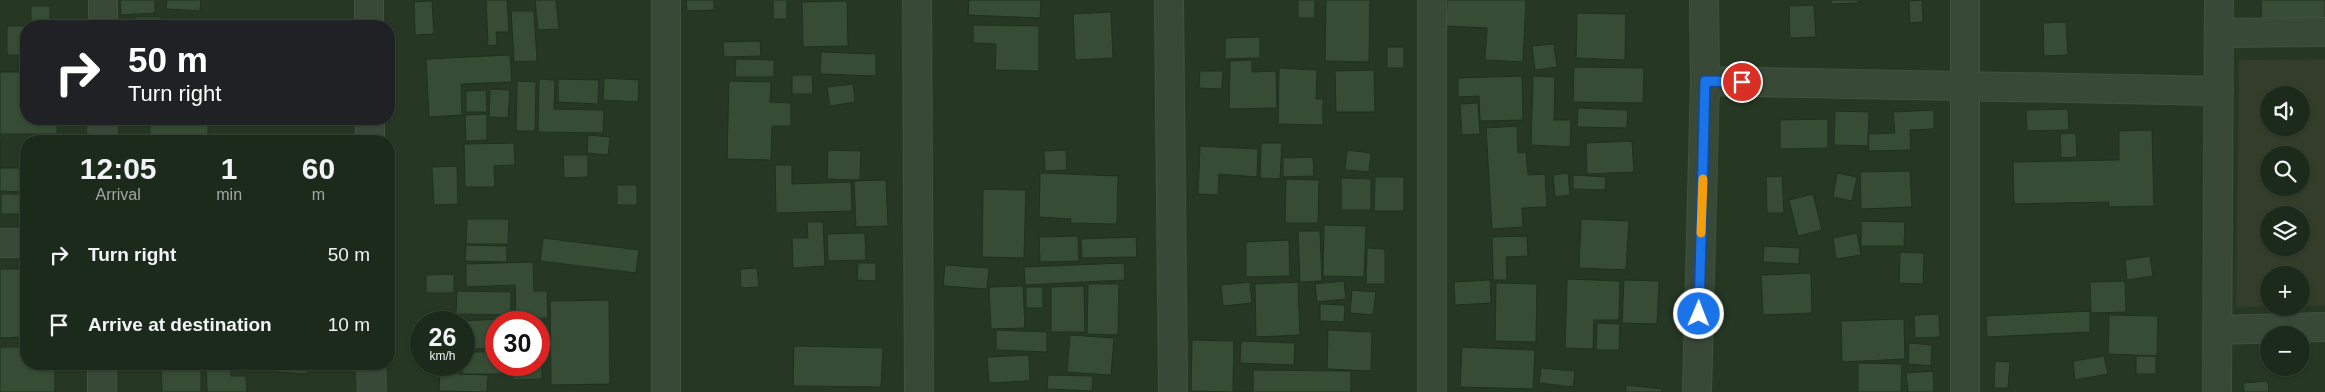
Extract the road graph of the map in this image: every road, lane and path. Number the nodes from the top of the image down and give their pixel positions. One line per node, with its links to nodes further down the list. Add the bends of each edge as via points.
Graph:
1 (103, 0): 10 (street)
2 (369, 0): 11 (street)
3 (666, 0): 25 (street)
4 (917, 0): 26 (street)
5 (1169, 0): 27 (street)
6 (1432, 0): 28 (street)
7 (1704, 0): 14 (street)
8 (1965, 0): 15 (street)
9 (2220, 0): 13 (street)
10 (103, 20)
11 (369, 20)
12 (2325, 32): 13 (street)
13 (2220, 33): 16 (street)
14 (1705, 81): 15 (street); 29 (street)
15 (1966, 85): 16 (street); 30 (street)
16 (2219, 91): 20 (street)
17 (0, 243): 18 (street)
18 (20, 243)
19 (2325, 327): 20 (street)
20 (2218, 330): 31 (street)
21 (102, 370): 23 (street)
22 (371, 370): 24 (street)
23 (102, 392)
24 (372, 392)
25 (666, 392)
26 (919, 392)
27 (1173, 392)
28 (1432, 392)
29 (1697, 392)
30 (1965, 392)
31 (2217, 392)

